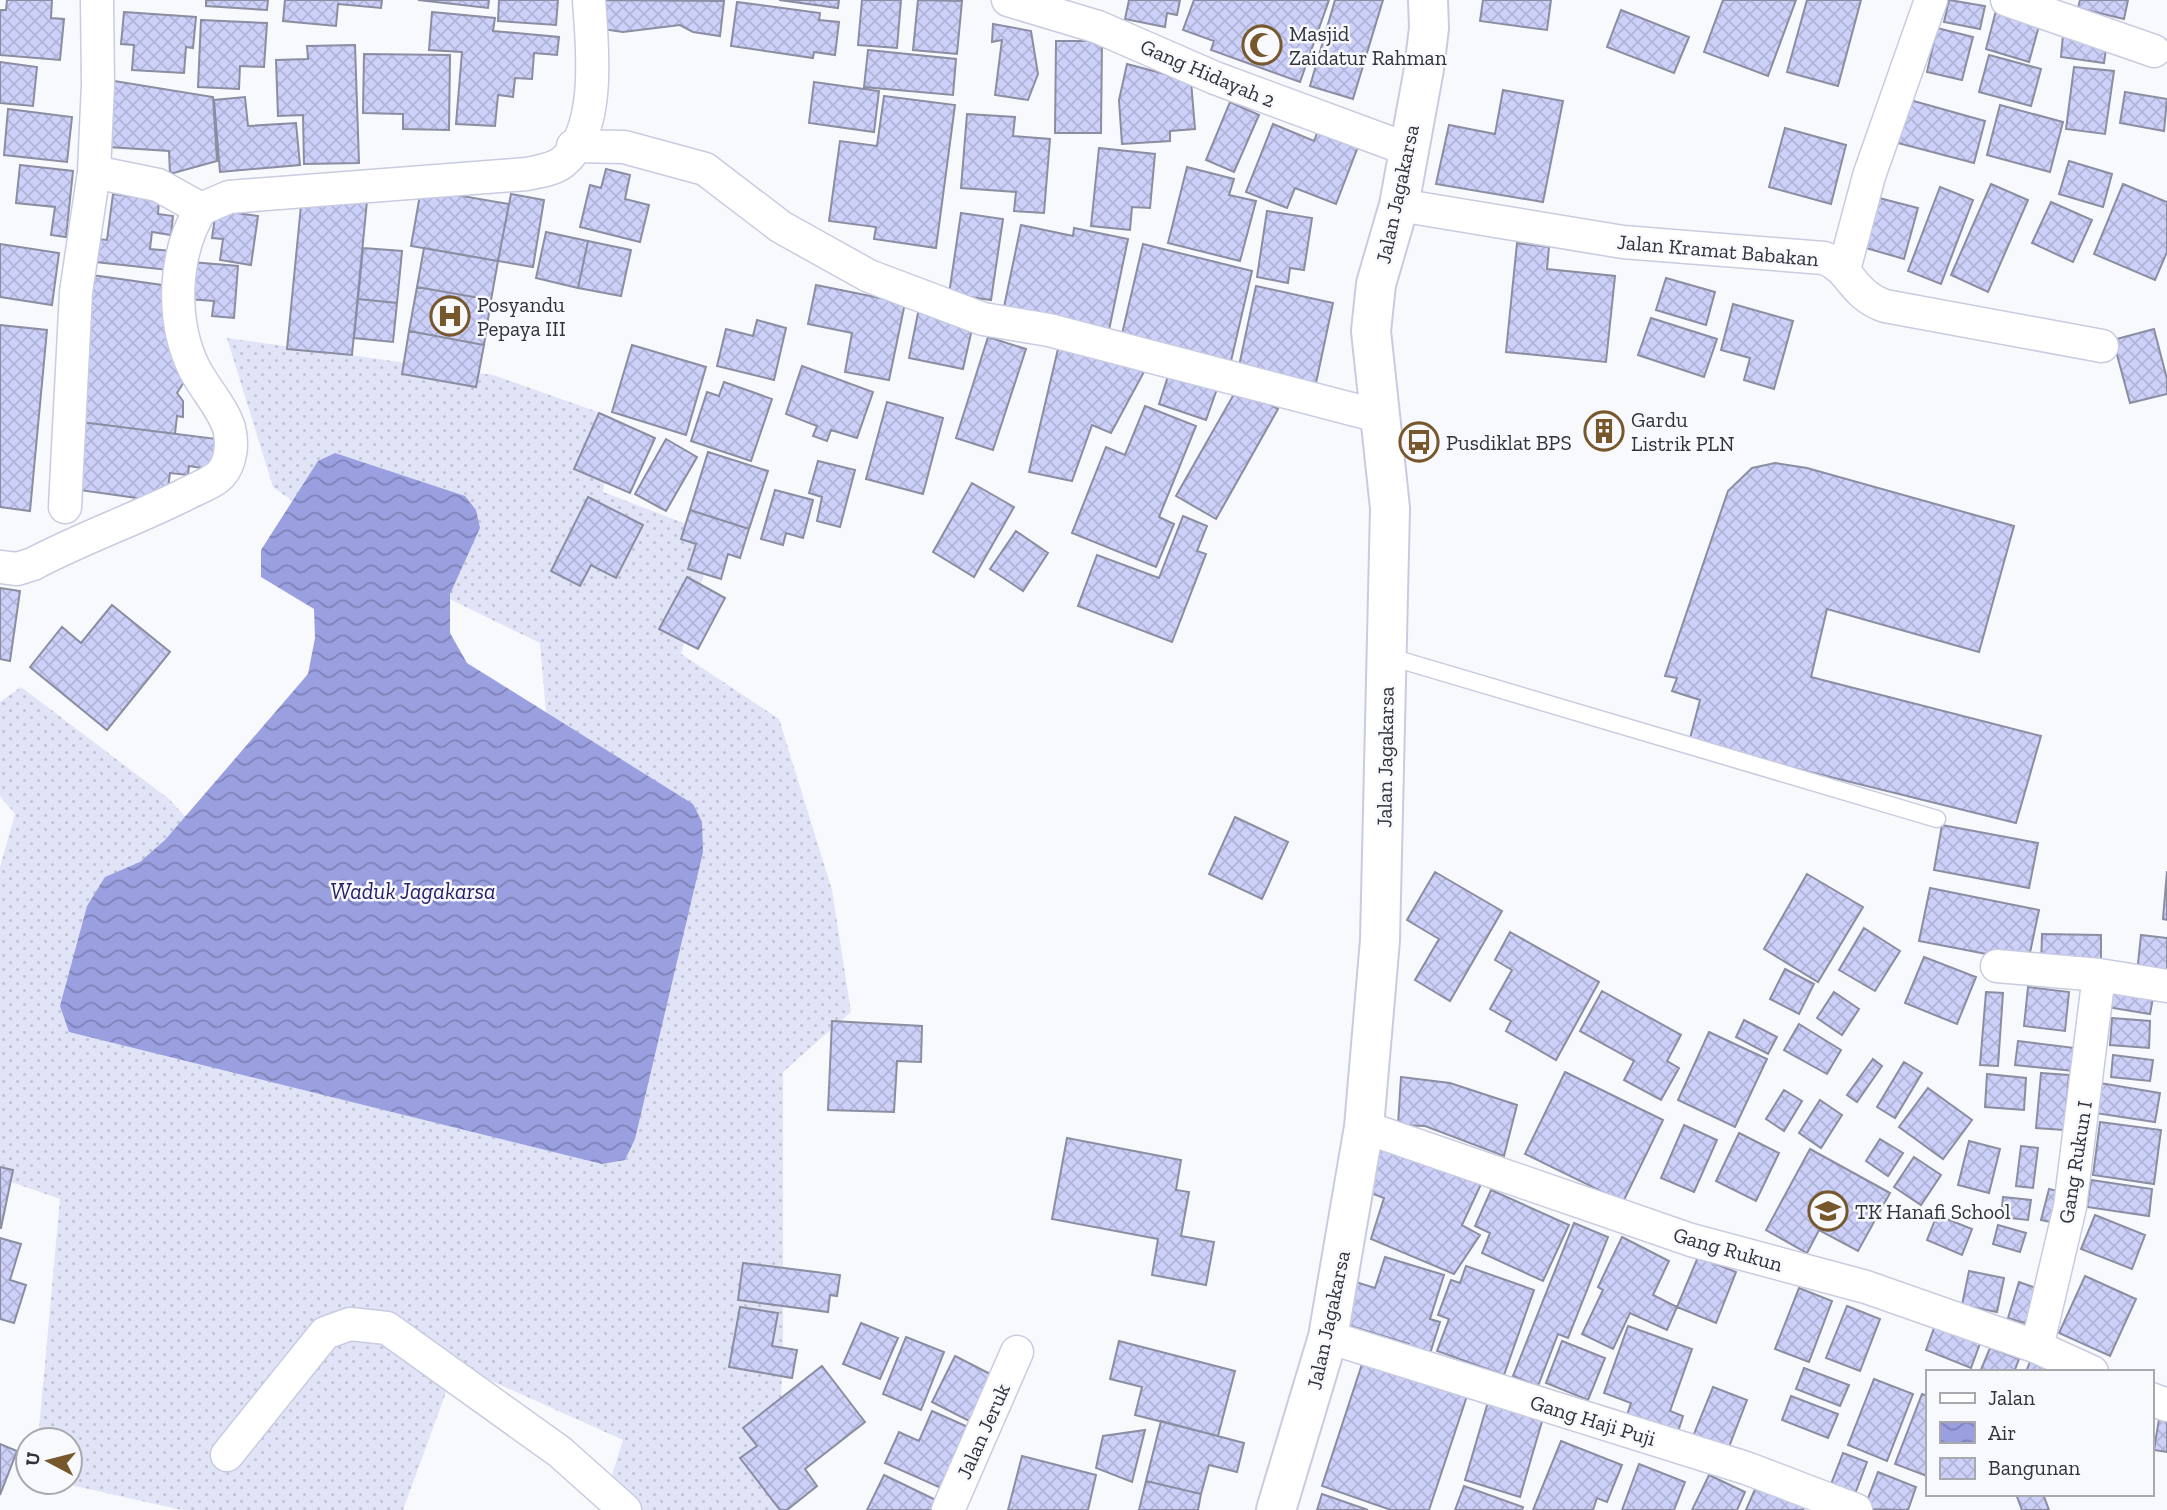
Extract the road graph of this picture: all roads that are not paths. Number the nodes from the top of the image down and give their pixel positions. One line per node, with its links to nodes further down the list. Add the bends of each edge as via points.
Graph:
1 (97, 0): 10 (street)
2 (589, 0): 8 (street, via 592,93 585,125)
3 (1008, 0): 9 (street, Gang Hidayah 2, via 1098,27 1215,78)
4 (1428, 0): 9 (main road, Jalan Jagakarsa, via 1424,68)
5 (1931, 0): 13 (street, via 1869,176)
6 (2007, 0): 7 (street)
7 (2154, 51)
8 (573, 146): 12 (street, via 564,161 527,174 229,197); 15 (street, via 624,147 705,169 782,227 869,276 983,318 1049,330)
9 (1407, 149): 11 (main road, Jalan Jagakarsa)
10 (94, 172): 12 (street, via 158,185); 16 (street, via 76,292)
11 (1399, 205): 13 (street, Jalan Kramat Babakan, via 1623,242 1824,258); 15 (main road, Jalan Jagakarsa, via 1376,284 1371,331)
12 (201, 209): 17 (street, via 186,239 179,320 194,367 229,427 228,461 220,475 152,511 33,564)
13 (1844, 270): 14 (street, Jalan Kramat Babakan, via 1857,291 1885,306)
14 (2102, 346)
15 (1382, 417): 18 (main road, Jalan Jagakarsa, via 1390,508)
16 (65, 507)
17 (0, 567)
18 (1387, 656): 19 (lane); 23 (main road, Jalan Jagakarsa, via 1380,940)
19 (1937, 819)
20 (1997, 966): 21 (street)
21 (2099, 975): 22 (street); 25 (street, Gang Rukun I, via 2070,1207)
22 (2167, 986)
23 (1364, 1127): 24 (main road, Jalan Jagakarsa); 25 (street, Gang Rukun, via 1690,1240 1866,1287)
24 (1328, 1337): 31 (main road, Jalan Jagakarsa); 32 (street, Gang Haji Puji, via 1746,1468)
25 (2037, 1347): 27 (street, Gang Rukun)
26 (1017, 1352): 30 (street, Jalan Jeruk)
27 (2088, 1370)
28 (227, 1455): 29 (street, via 325,1333 350,1324 387,1328 560,1451)
29 (625, 1510)
30 (948, 1510)
31 (1276, 1510)
32 (1856, 1510)

